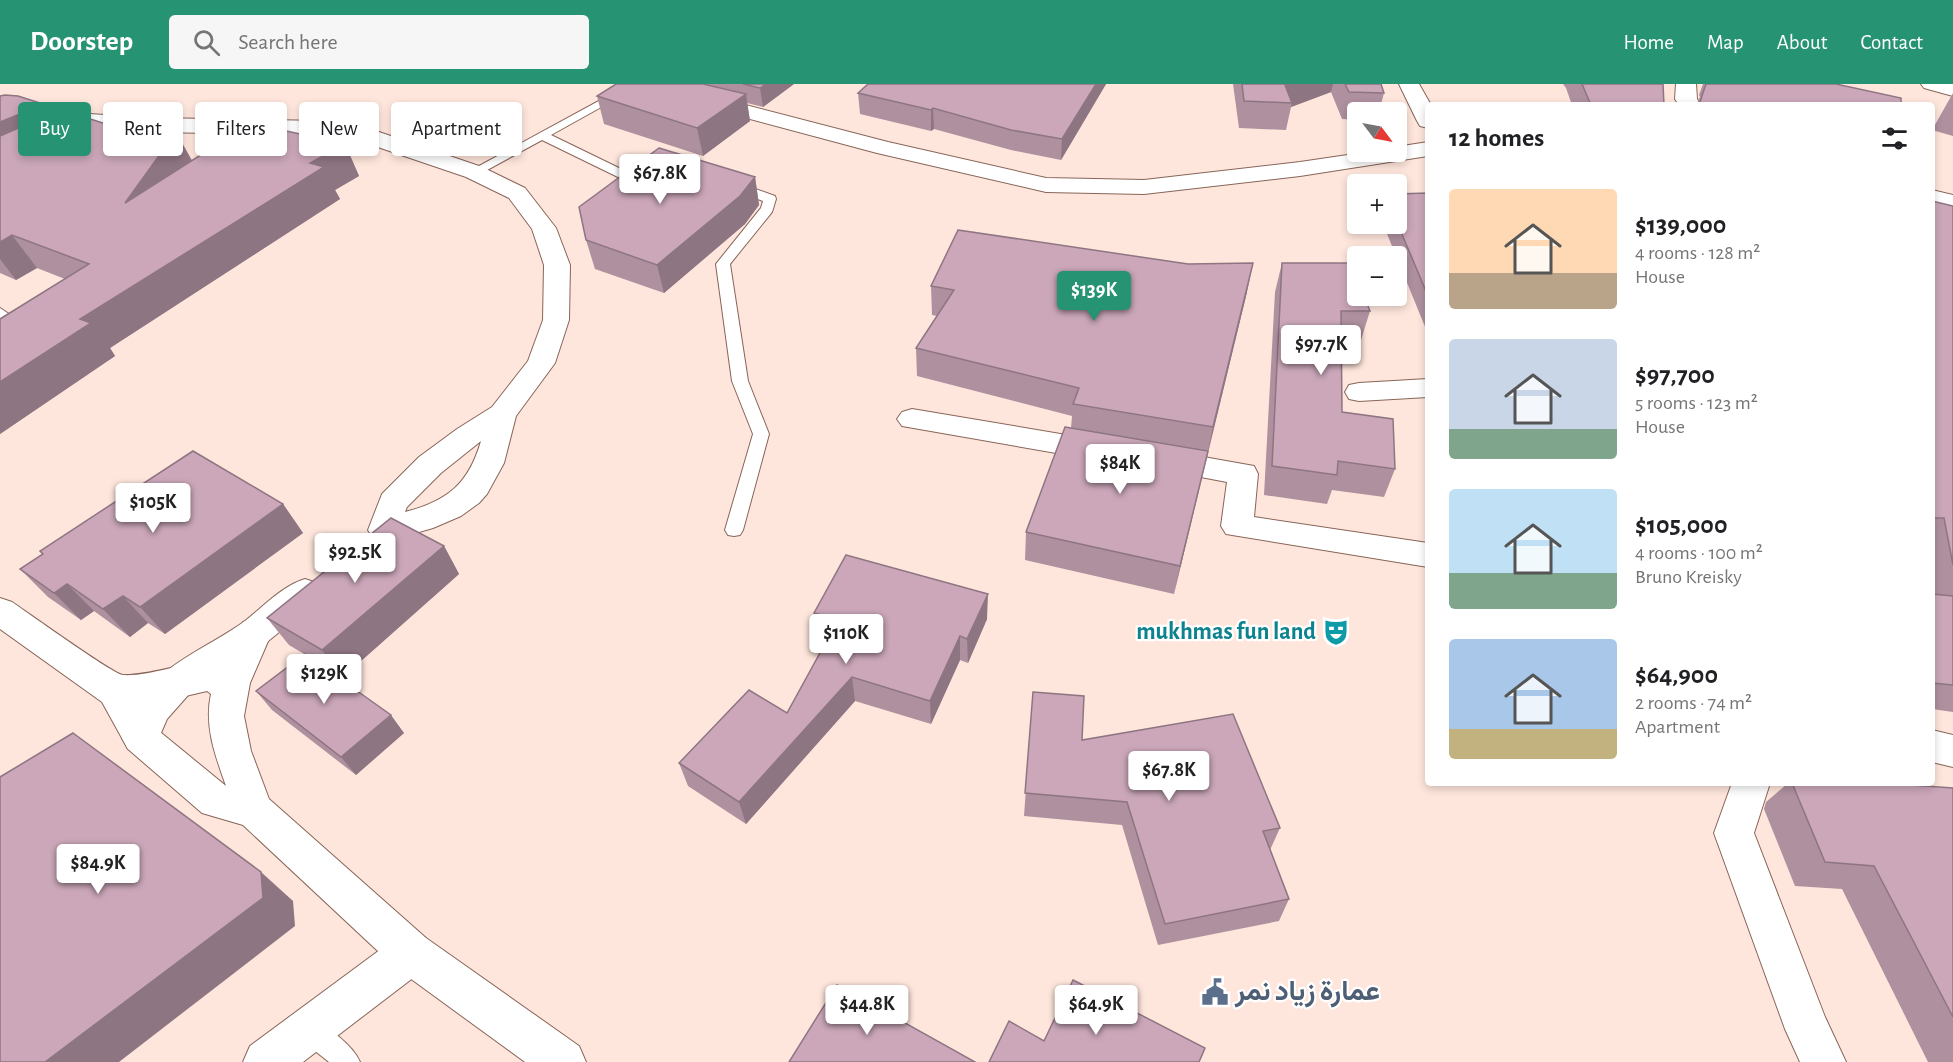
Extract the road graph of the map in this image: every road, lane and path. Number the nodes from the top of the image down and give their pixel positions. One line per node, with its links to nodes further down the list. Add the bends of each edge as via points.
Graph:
1 (1409, 84): 7 (street)
2 (1686, 84): 6 (street)
3 (1931, 84): 5 (street)
4 (631, 85): 9 (lane); 10 (street, via 1046,185 1144,187 1300,169)
5 (1953, 90)
6 (1688, 102)
7 (1425, 115)
8 (0, 123): 12 (street, via 26,117 153,125 324,128 368,135)
9 (542, 135): 11 (lane, via 620,174); 12 (lane)
10 (1425, 148)
11 (664, 158)
12 (474, 172): 20 (street, via 517,193 544,228 558,266 556,320 541,363)
13 (717, 179): 23 (lane, via 770,200 723,264 740,381 761,434)
14 (1935, 198): 15 (street)
15 (1953, 202)
16 (0, 312): 17 (lane, via 20,326)
17 (0, 338)
18 (1425, 387): 19 (street)
19 (1359, 392)
20 (502, 414): 22 (street, via 430,465 393,502); 22 (street, via 498,444 476,486 459,503 430,517)
21 (912, 419): 25 (street, via 1243,474 1237,526)
22 (384, 530): 24 (street)
23 (734, 530)
24 (356, 552)
25 (1425, 555)
26 (329, 573): 28 (street)
27 (0, 611): 31 (street)
28 (255, 632): 29 (street); 30 (street); 31 (street)
29 (177, 683): 30 (street, via 211,675); 31 (street); 32 (street, via 153,710)
30 (231, 688): 36 (street, via 226,714 229,738)
31 (115, 691): 32 (street)
32 (141, 738): 36 (street, via 216,801)
33 (1935, 747): 34 (street)
34 (1953, 751)
35 (1750, 786): 42 (street, via 1734,833)
36 (254, 810): 37 (street)
37 (411, 953): 38 (street); 41 (street)
38 (309, 1030): 39 (street); 40 (lane)
39 (266, 1062)
40 (348, 1062)
41 (563, 1062)
42 (1823, 1062)

